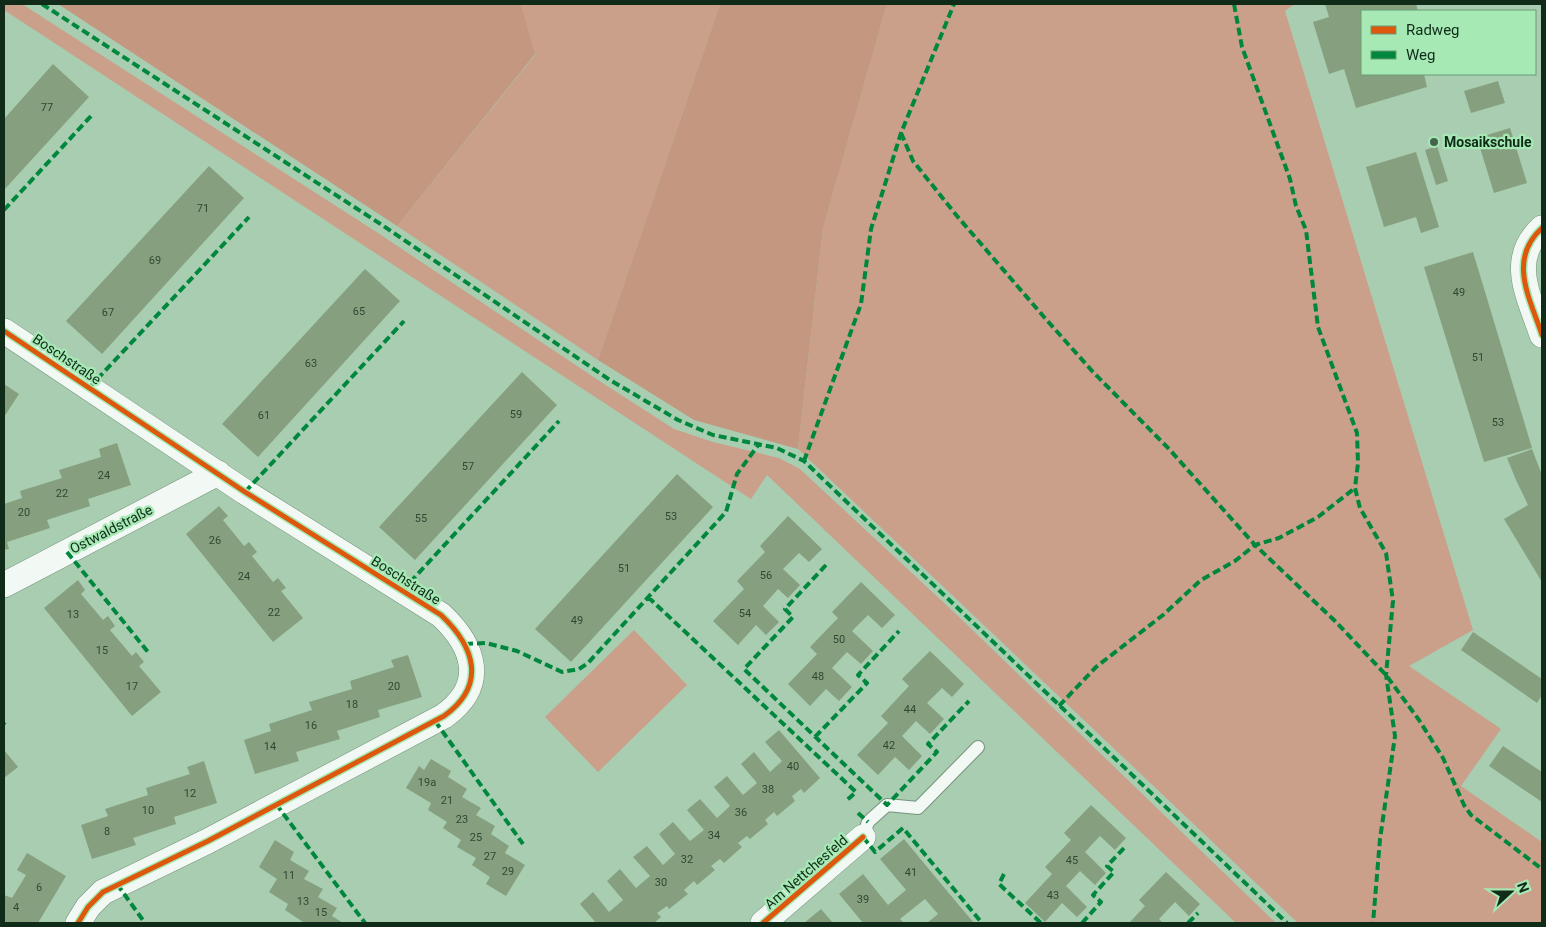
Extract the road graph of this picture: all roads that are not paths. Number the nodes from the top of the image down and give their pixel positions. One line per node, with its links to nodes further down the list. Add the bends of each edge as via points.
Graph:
1 (1542, 228): 3 (street, via 1528,246 1522,264 1523,279)
2 (4, 331): 4 (street, Boschstraße)
3 (1542, 335)
4 (218, 474): 5 (street, Ostwaldstraße); 8 (street, Boschstraße, via 440,615 468,650 472,671 469,688 455,708 444,716 208,841 103,892)
5 (4, 585)
6 (978, 747): 7 (lane, via 930,802 918,808 887,805 868,822)
7 (863, 837): 9 (street, Am Nettchesfeld)
8 (78, 923)
9 (763, 923)

